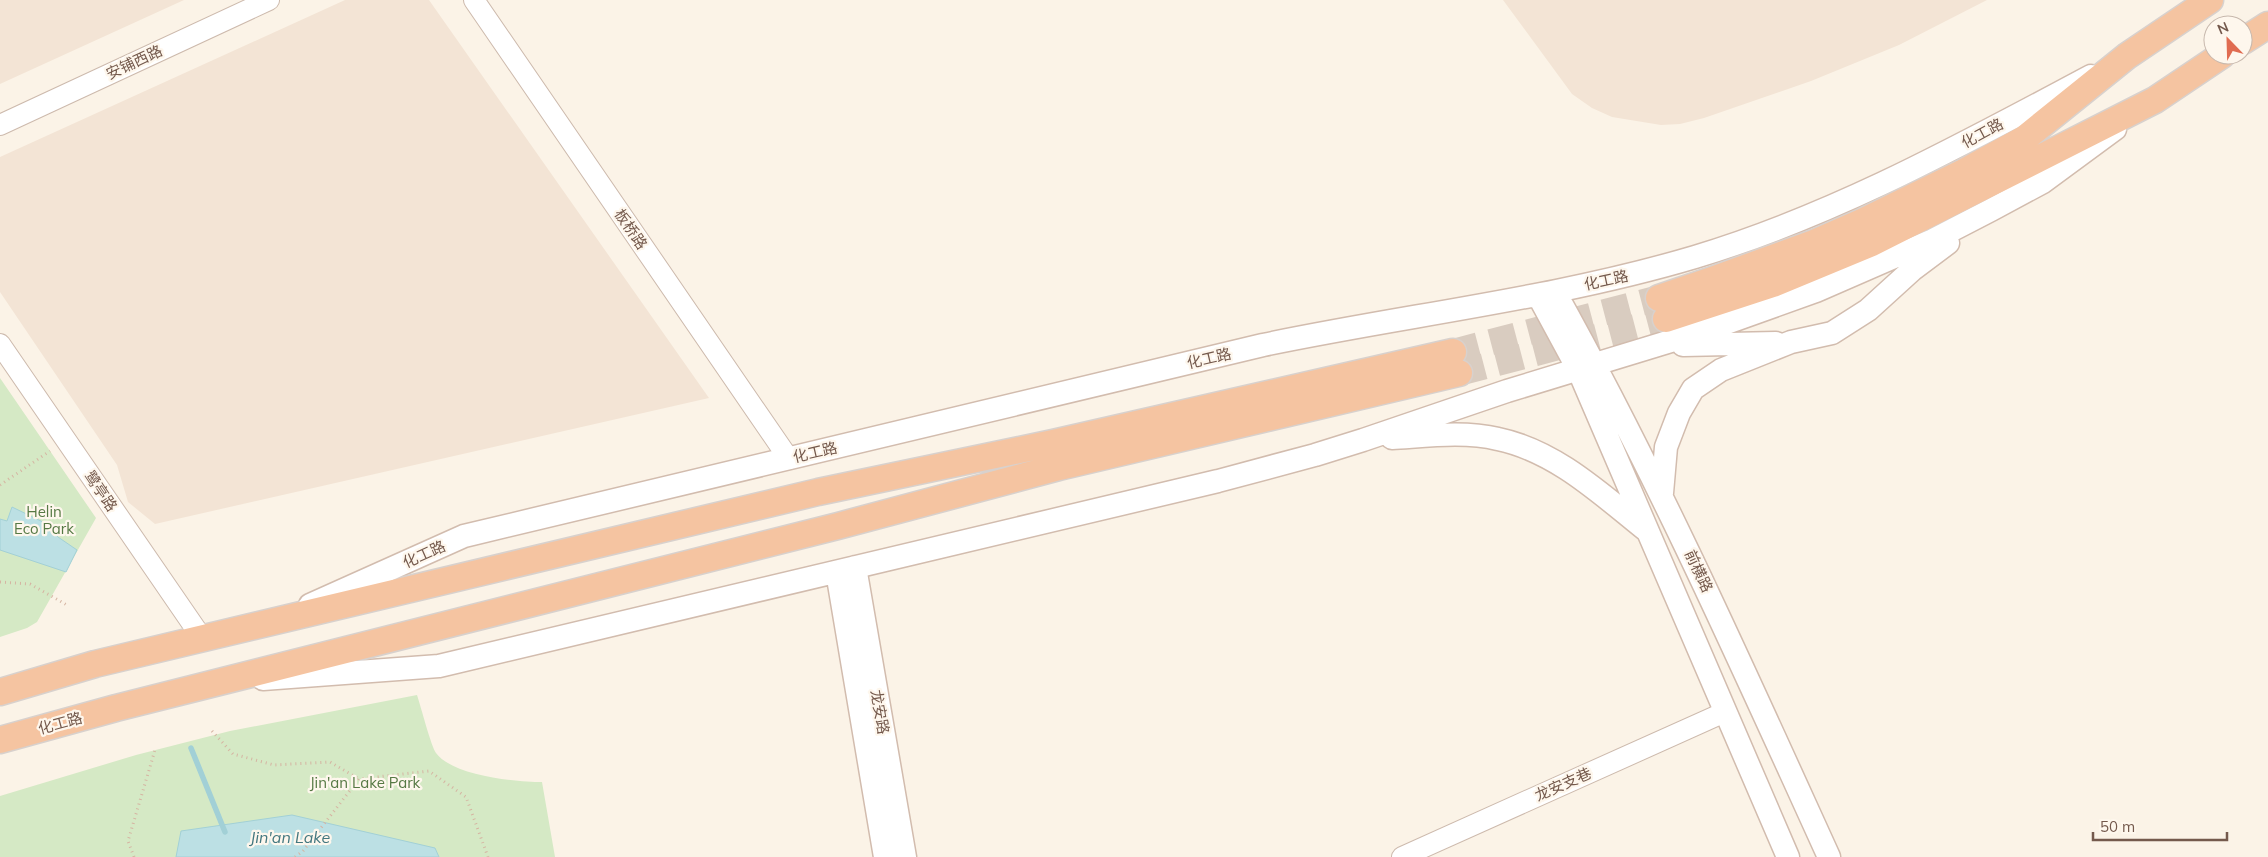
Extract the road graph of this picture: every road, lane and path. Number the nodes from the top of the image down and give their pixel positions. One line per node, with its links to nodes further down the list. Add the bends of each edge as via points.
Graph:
1 (269, 0): 9 (street, 安铺西路)
2 (474, 0): 18 (street, 板桥路)
3 (2210, 0): 6 (highway, 化工路)
4 (2268, 25): 5 (highway)
5 (2253, 35)
6 (2127, 56): 8 (highway, 化工路, via 2024,140 1862,222 1712,280 1663,309 1772,284 1872,242); 11 (main road, 化工路, via 1918,167 1836,205 1696,257)
7 (2207, 65): 8 (highway, 化工路)
8 (2155, 100): 10 (main road, via 2043,182)
9 (0, 125)
10 (1991, 210): 12 (main road, via 1912,270 1868,310 1832,333); 14 (main road, via 1933,240 1816,291)
11 (1546, 293): 15 (main road, 前横路); 18 (main road, 化工路, via 1263,345)
12 (1791, 342): 14 (main road); 20 (main road, via 1721,370 1693,389 1679,413 1666,447)
13 (0, 344): 26 (street, 鹭亭路)
14 (1657, 346): 15 (main road)
15 (1587, 367): 16 (main road); 20 (main road, 前横路); 21 (main road, 前横路)
16 (1363, 440): 21 (main road, via 1450,435 1497,438 1517,444 1578,476); 22 (main road, via 1228,479)
17 (50, 451): 19 (path)
18 (789, 459): 25 (main road, 化工路, via 464,536)
19 (0, 485)
20 (1662, 494): 41 (main road, 前横路)
21 (1648, 532): 29 (main road, 前横路)
22 (846, 570): 27 (main road, via 439,666); 37 (main road, 龙安路); 38 (main road, 龙安路)
23 (0, 582): 24 (path, via 30,584)
24 (67, 605)
25 (274, 621): 26 (highway, 化工路); 27 (highway, 化工路, via 818,492 1456,362 828,528)
26 (202, 638): 28 (highway, 化工路, via 95,664)
27 (218, 683): 31 (highway, 化工路)
28 (0, 692)
29 (1725, 712): 39 (street, 龙安支巷); 40 (main road, 前横路)
30 (212, 731): 33 (path, via 233,754 274,765 330,762)
31 (0, 740)
32 (155, 750): 34 (path, via 128,841)
33 (359, 779): 35 (path); 36 (path, via 429,771 466,797)
34 (134, 857)
35 (295, 857)
36 (488, 857)
37 (885, 857)
38 (905, 857)
39 (1402, 857)
40 (1788, 857)
41 (1828, 857)

